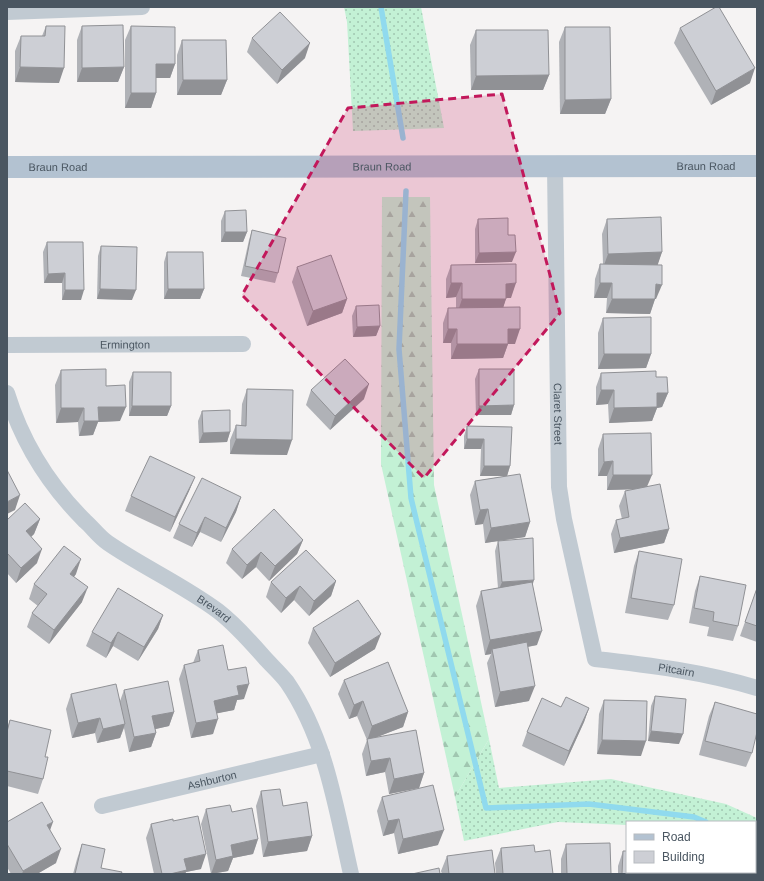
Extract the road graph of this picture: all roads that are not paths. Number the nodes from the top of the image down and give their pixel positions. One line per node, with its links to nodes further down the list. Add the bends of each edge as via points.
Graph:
1 (142, 7): 2 (street)
2 (7, 12)
3 (555, 166): 4 (main road, Braun Road); 5 (main road, Braun Road); 9 (street, Claret Street, via 559,487)
4 (757, 166)
5 (7, 167)
6 (243, 344): 7 (street, Ermington)
7 (7, 345)
8 (7, 394): 11 (street, Brevard, via 14,418 28,447 74,510 106,542 193,594 219,612 242,633 286,681 302,708)
9 (595, 658): 10 (street, Pitcairn, via 690,671)
10 (757, 688)
11 (322, 754): 12 (street, Ashburton); 13 (street, Brevard)
12 (102, 806)
13 (351, 874)

